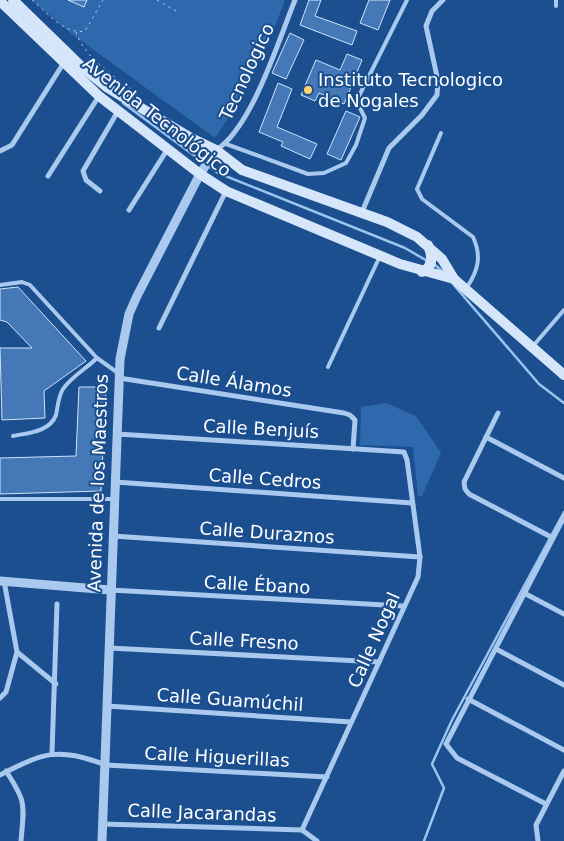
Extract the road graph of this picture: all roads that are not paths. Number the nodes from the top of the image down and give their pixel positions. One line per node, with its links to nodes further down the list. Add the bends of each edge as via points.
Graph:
1 (13, 0): 15 (main road, Avenida Tecnológico, via 108,88)
2 (295, 0): 12 (street, Tecnologico, via 246,116)
3 (407, 0): 12 (lane, via 358,98 365,118 346,163 334,171 308,174)
4 (443, 0): 21 (street, via 432,11 426,26 438,81 437,95 389,148)
5 (556, 0): 7 (lane)
6 (0, 1): 8 (main road, Avenida Tecnológico)
7 (556, 6)
8 (63, 64): 9 (main road, Avenida Tecnológico); 14 (street, via 12,145)
9 (99, 96): 10 (main road, Avenida Tecnológico); 17 (street)
10 (118, 111): 13 (main road, Avenida Tecnológico); 18 (street, via 83,171 86,180)
11 (442, 133): 27 (lane, via 417,189 422,199 473,237 478,267)
12 (226, 144): 15 (street, Tecnologico)
13 (167, 150): 16 (main road, Avenida Tecnológico); 20 (street)
14 (0, 151)
15 (214, 152): 16 (street, Avenida de los Maestros); 21 (main road, Avenida Tecnológico, via 251,174)
16 (200, 173): 19 (main road, Avenida Tecnológico); 33 (street, Avenida de los Maestros, via 129,314)
17 (48, 176)
18 (100, 191)
19 (226, 191): 23 (main road, Avenida Tecnológico); 29 (street)
20 (129, 210)
21 (362, 212): 22 (main road, Avenida Tecnológico)
22 (427, 243): 24 (main road, via 431,263); 25 (main road, Avenida Tecnológico)
23 (380, 256): 24 (main road, Avenida Tecnológico); 32 (lane)
24 (422, 272): 25 (main road, Avenida Tecnológico)
25 (454, 279): 27 (main road, Avenida Tecnológico)
26 (0, 285): 31 (lane, via 22,282 30,285)
27 (465, 289): 30 (main road, Avenida Tecnológico)
28 (564, 310): 30 (lane)
29 (159, 328)
30 (532, 348): 34 (main road, Avenida Tecnológico)
31 (98, 358): 33 (lane); 37 (lane, via 64,387 55,417 49,425 38,431)
32 (328, 367)
33 (119, 375): 36 (street, Avenida de los Maestros); 39 (street, Calle Álamos, via 344,413 355,420)
34 (564, 375)
35 (498, 413): 38 (street)
36 (116, 434): 39 (street, Calle Benjuís); 42 (street, Avenida de los Maestros)
37 (13, 436)
38 (486, 437): 41 (street); 48 (street, via 464,482 467,492)
39 (353, 448): 40 (street, Calle Benjuís)
40 (404, 452): 45 (street, Calle Nogal)
41 (564, 478)
42 (115, 482): 44 (street, Avenida de los Maestros); 45 (street, Calle Cedros)
43 (0, 499): 44 (lane)
44 (114, 499): 47 (street, Avenida de los Maestros)
45 (412, 503): 49 (street, Calle Nogal)
46 (564, 518): 48 (street)
47 (112, 536): 49 (street, Calle Duraznos); 51 (street, Avenida de los Maestros)
48 (553, 538): 52 (street)
49 (420, 557): 54 (street, Calle Nogal, via 418,577)
50 (2, 581): 51 (street); 58 (street)
51 (110, 590): 54 (street, Calle Ébano); 56 (street, Avenida de los Maestros)
52 (524, 593): 55 (street); 57 (street)
53 (57, 604): 60 (street)
54 (404, 606): 59 (street, Calle Nogal)
55 (564, 614)
56 (108, 648): 59 (street, Calle Fresno); 64 (street, Avenida de los Maestros)
57 (496, 649): 61 (street); 63 (street)
58 (17, 652): 60 (street); 62 (street, via 6,692)
59 (379, 662): 65 (street, Calle Nogal)
60 (56, 684): 67 (street)
61 (564, 685)
62 (0, 698)
63 (468, 699): 66 (street); 73 (street, via 446,744 458,758)
64 (106, 706): 65 (street, Calle Guamúchil); 68 (street, Avenida de los Maestros)
65 (352, 722): 72 (street, Calle Nogal)
66 (564, 750)
67 (52, 753): 68 (street, Calle Higuerillas); 69 (street)
68 (106, 765): 72 (street, Calle Higuerillas); 74 (street, Avenida de los Maestros)
69 (6, 772): 71 (street); 76 (street, via 24,803)
70 (564, 772): 73 (street)
71 (0, 775)
72 (327, 777): 75 (street, Calle Nogal)
73 (546, 804): 79 (street, via 536,824)
74 (101, 824): 75 (street, Calle Jacarandas); 77 (street, Avenida de los Maestros)
75 (302, 830): 78 (street)
76 (21, 840)
77 (102, 841)
78 (317, 841)
79 (538, 841)

